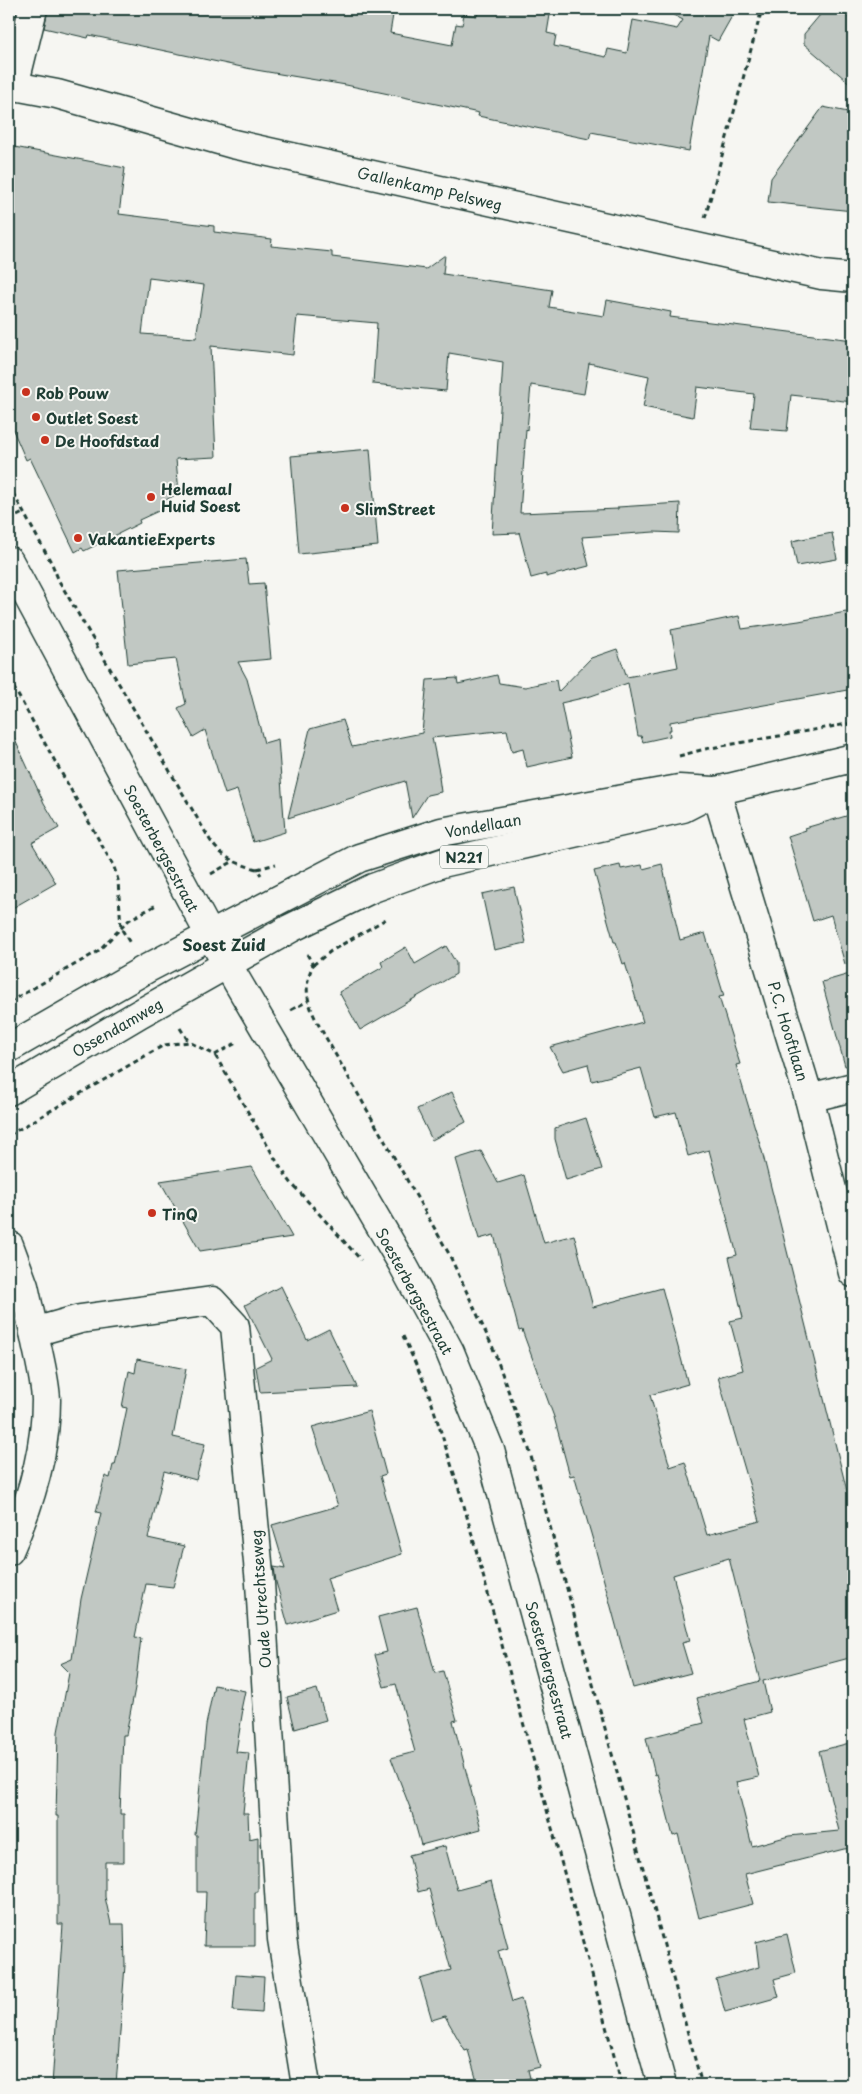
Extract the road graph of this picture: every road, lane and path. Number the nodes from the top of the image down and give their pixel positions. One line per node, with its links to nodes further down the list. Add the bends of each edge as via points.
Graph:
1 (33, 9): 3 (street)
2 (762, 9): 4 (path)
3 (12, 86): 4 (street, Gallenkamp Pelsweg, via 57,94 233,144)
4 (697, 247): 5 (street, Gallenkamp Pelsweg, via 822,275)
5 (853, 278)
6 (9, 486): 7 (path)
7 (23, 513): 8 (path); 13 (path, via 59,582 210,840)
8 (9, 520)
9 (9, 562): 14 (street, Soesterbergsestraat)
10 (9, 679): 16 (path, via 114,867 121,928 97,952)
11 (853, 758): 12 (street, Vondellaan / N221)
12 (716, 791): 14 (street, Vondellaan / N221, via 679,789 441,832 359,858); 15 (street, Vondellaan / N221, via 683,808 442,863 373,888 291,928); 20 (street, P.C. Hooftlaan)
13 (232, 862)
14 (210, 935): 15 (street, Soesterbergsestraat); 17 (street, N221)
15 (227, 965): 19 (street, Ossendamweg / N221); 31 (street, Soesterbergsestraat, via 450,1352 490,1450)
16 (9, 1002)
17 (9, 1048)
18 (853, 1087): 20 (street)
19 (9, 1091)
20 (809, 1098): 24 (street, P.C. Hooftlaan)
21 (9, 1135): 23 (path, via 164,1045 188,1042 215,1055 292,1184)
22 (9, 1245): 26 (street, via 24,1286)
23 (362, 1261)
24 (853, 1273)
25 (9, 1301): 26 (street)
26 (34, 1332): 28 (street, via 46,1399 40,1458); 29 (street, Oude Utrechtseweg, via 80,1319 212,1301 235,1326 260,1582 282,1938)
27 (401, 1332): 30 (path, via 428,1391 463,1502)
28 (9, 1551)
29 (306, 2085)
30 (622, 2085)
31 (662, 2085)

